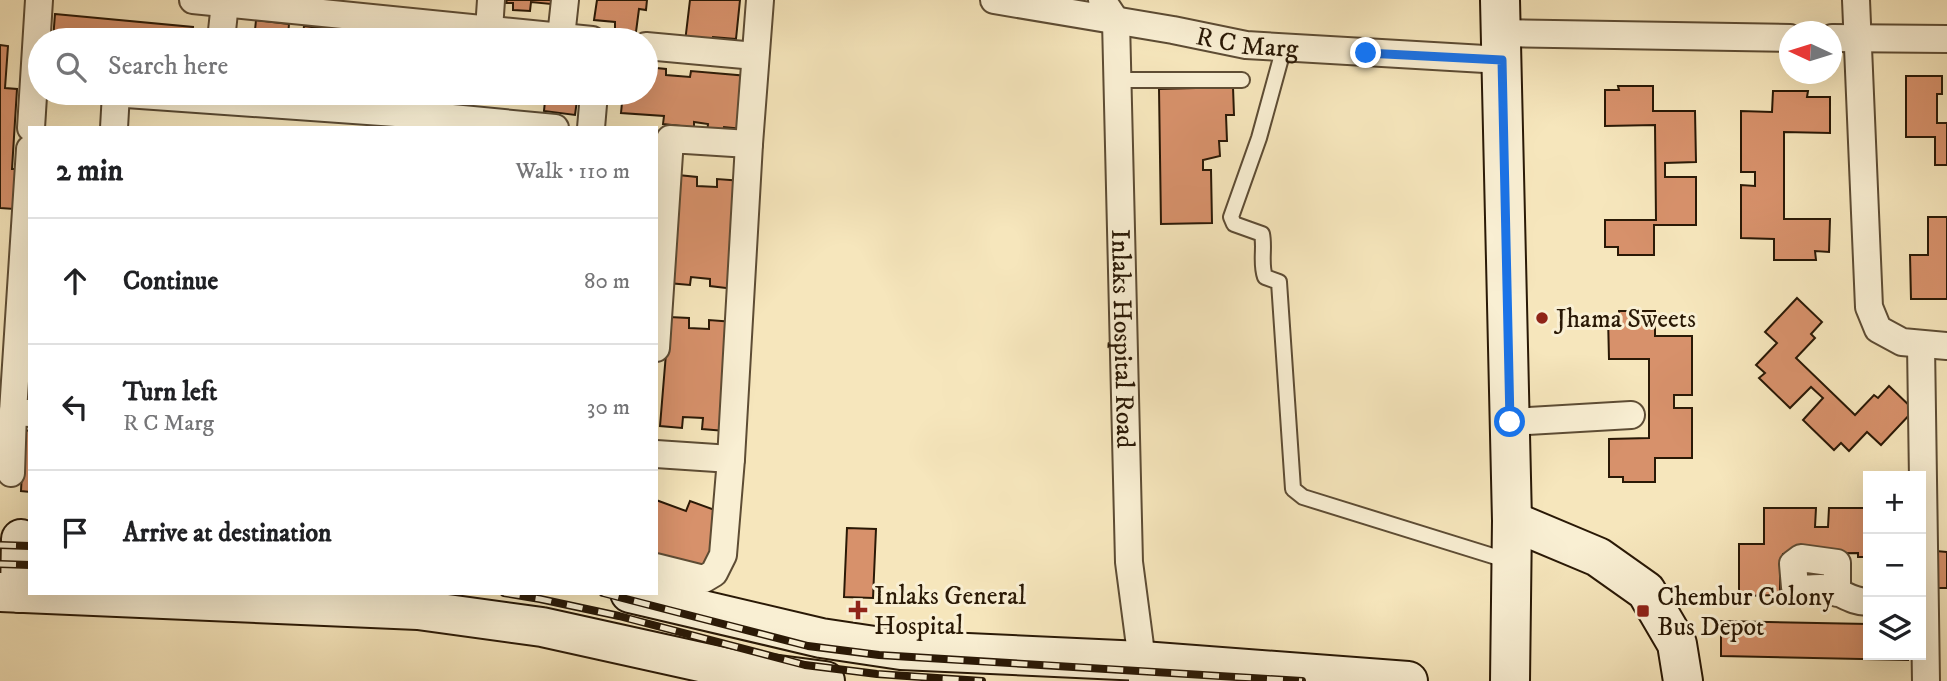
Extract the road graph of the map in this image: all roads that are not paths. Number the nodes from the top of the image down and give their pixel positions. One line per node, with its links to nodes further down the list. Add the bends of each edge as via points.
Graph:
1 (39, 0): 12 (street)
2 (193, 0): 8 (street)
3 (491, 0): 15 (street)
4 (565, 0): 16 (street)
5 (760, 0): 23 (street)
6 (994, 0): 11 (street, R C Marg)
7 (1856, 0): 19 (street)
8 (209, 1): 9 (street); 13 (street)
9 (279, 4): 10 (street)
10 (356, 8): 14 (street)
11 (1109, 10): 22 (street, R C Marg, via 1247,45); 24 (street, Inlaks Hospital Road)
12 (38, 28)
13 (217, 28)
14 (408, 28)
15 (489, 28)
16 (562, 28)
17 (1501, 31): 18 (street, R C Marg); 22 (street, R C Marg); 45 (main road)
18 (1779, 37)
19 (1844, 38): 20 (street); 42 (street, via 1869,307 1878,329 1902,342)
20 (1947, 40)
21 (658, 47): 23 (street)
22 (1284, 47): 51 (lane, via 1231,217 1234,224 1262,234 1262,271 1279,282 1293,489 1303,497)
23 (755, 56): 38 (street)
24 (1117, 80): 25 (lane); 63 (street, Inlaks Hospital Road, via 1129,562)
25 (1242, 80)
26 (34, 105): 33 (street)
27 (114, 105): 34 (street)
28 (250, 105): 31 (street)
29 (593, 105): 36 (street)
30 (410, 112): 31 (street); 32 (street)
31 (297, 117)
32 (502, 125): 35 (street)
33 (31, 126)
34 (114, 126)
35 (520, 126)
36 (591, 126)
37 (663, 138): 38 (street); 41 (street)
38 (749, 144): 47 (street)
39 (28, 210): 40 (street)
40 (26, 272): 43 (street)
41 (658, 288)
42 (1934, 345): 58 (street)
43 (21, 413): 48 (street)
44 (1631, 415): 45 (street)
45 (1510, 422): 49 (main road)
46 (658, 454): 47 (street)
47 (731, 459): 52 (street, via 723,555 714,573 704,579)
48 (11, 473)
49 (1512, 521): 51 (main road); 68 (main road, via 1598,557 1646,591 1677,644)
50 (17, 539): 53 (main road)
51 (1510, 561): 67 (main road)
52 (658, 568)
53 (10, 592): 54 (main road)
54 (28, 592)
55 (1837, 593): 60 (street)
56 (143, 595): 59 (main road)
57 (638, 595): 61 (main road)
58 (1923, 597)
59 (365, 600): 64 (main road, via 542,628 732,669)
60 (1863, 602)
61 (821, 638): 63 (main road, via 901,650); 64 (main road)
62 (1925, 660): 69 (street)
63 (1142, 671): 66 (main road)
64 (817, 680): 65 (main road)
65 (825, 681)
66 (1408, 681)
67 (1510, 681)
68 (1683, 681)
69 (1926, 681)

